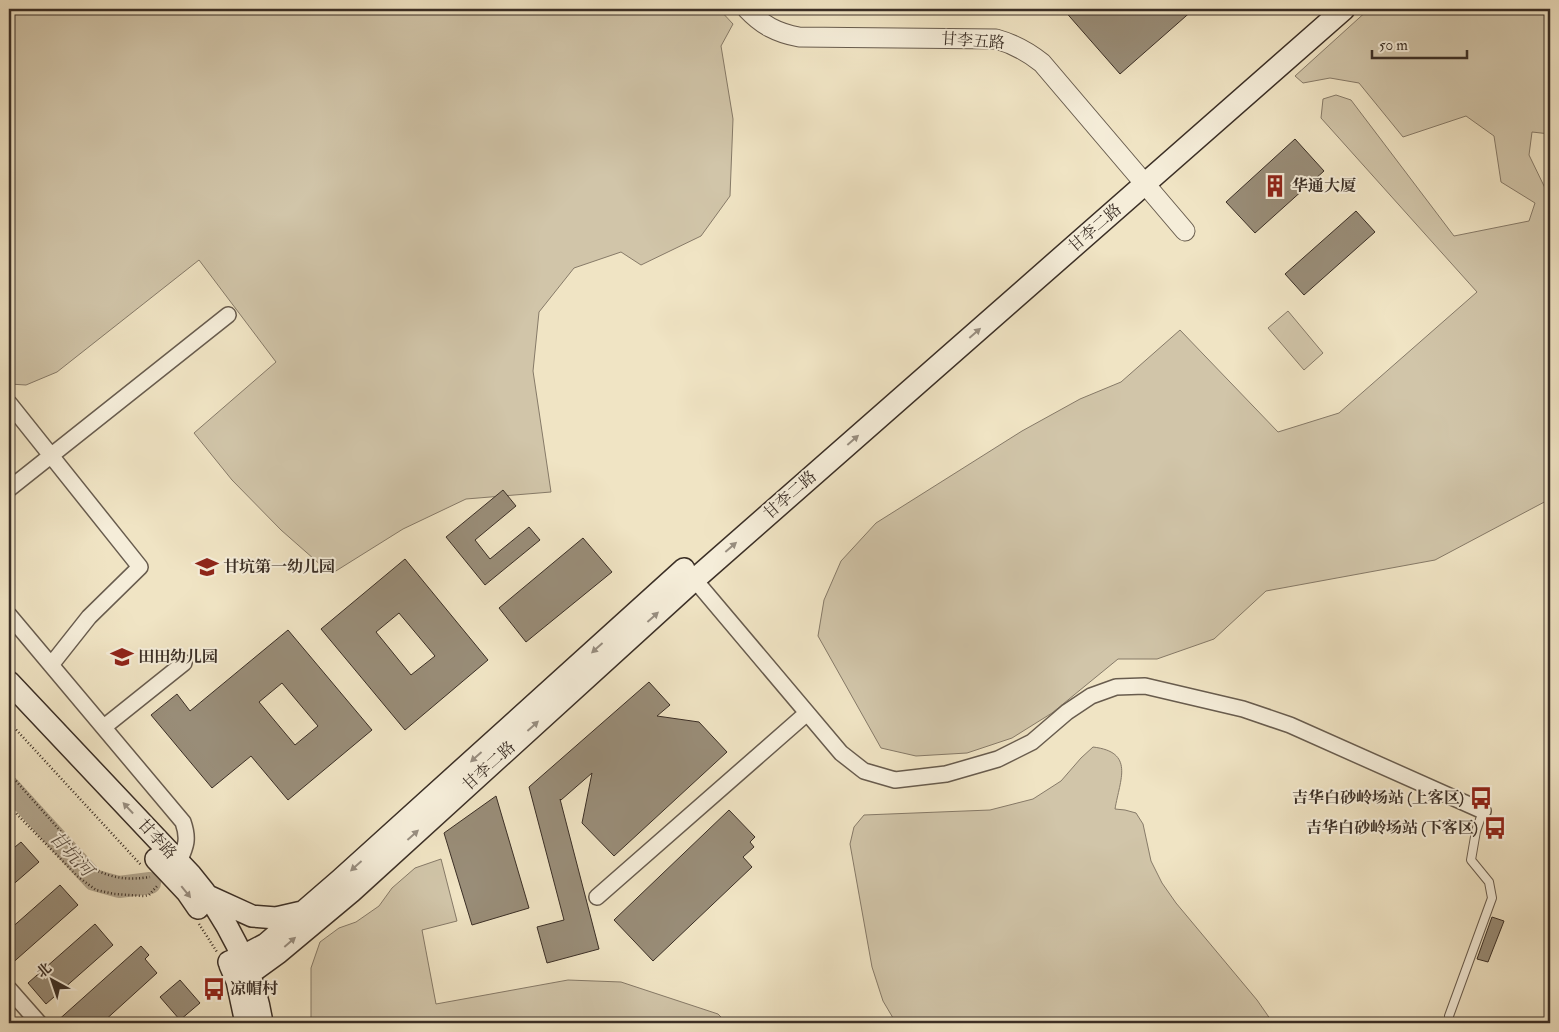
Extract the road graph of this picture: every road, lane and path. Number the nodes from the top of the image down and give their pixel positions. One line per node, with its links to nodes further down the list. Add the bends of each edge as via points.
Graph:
1 (748, 9): 4 (street, 甘李五路, via 767,27 799,37 996,39 1012,43 1042,63)
2 (1323, 9): 4 (main road, 甘李二路)
3 (1344, 9): 4 (main road, 甘李二路)
4 (1140, 178): 5 (street, 甘李五路); 10 (main road, 甘李二路)
5 (1185, 231)
6 (228, 314): 8 (street)
7 (9, 403): 8 (street)
8 (51, 456): 9 (street); 13 (street, via 140,567 89,617)
9 (9, 489)
10 (690, 574): 16 (street); 26 (main road, 甘李二路, one-way to 26); 28 (main road, 甘李二路, one-way to 10, via 278,952 351,892)
11 (9, 615): 13 (street)
12 (184, 663): 18 (street)
13 (51, 665): 18 (street)
14 (9, 682): 22 (main road, 甘李路, one-way to 14)
15 (9, 703): 28 (main road, 甘李路, one-way to 28, via 187,892)
16 (807, 713): 21 (street, via 840,753 864,771 895,780 946,774 998,759 1032,742 1091,696 1116,687 1145,686 1243,708 1290,725); 25 (street)
17 (9, 722): 23 (path)
18 (104, 727): 22 (street, via 183,822 187,834)
19 (9, 773): 23 (path, via 94,869 107,876 130,880)
20 (9, 806): 23 (path, via 77,876 96,890 149,895 159,885)
21 (1483, 811): 30 (lane, via 1471,860 1489,882 1492,898)
22 (179, 862): 24 (main road, 甘李路)
23 (152, 877)
24 (207, 896): 26 (main road, via 252,916 276,918); 28 (main road, 甘李路, via 218,911)
25 (598, 898)
26 (302, 912): 28 (main road, 甘李二路, via 266,944)
27 (198, 923): 28 (path)
28 (234, 965): 32 (main road, 甘李路); 33 (main road, 甘李路, via 255,991)
29 (9, 989): 31 (street)
30 (1449, 1016)
31 (39, 1023)
32 (246, 1023)
33 (262, 1023)

